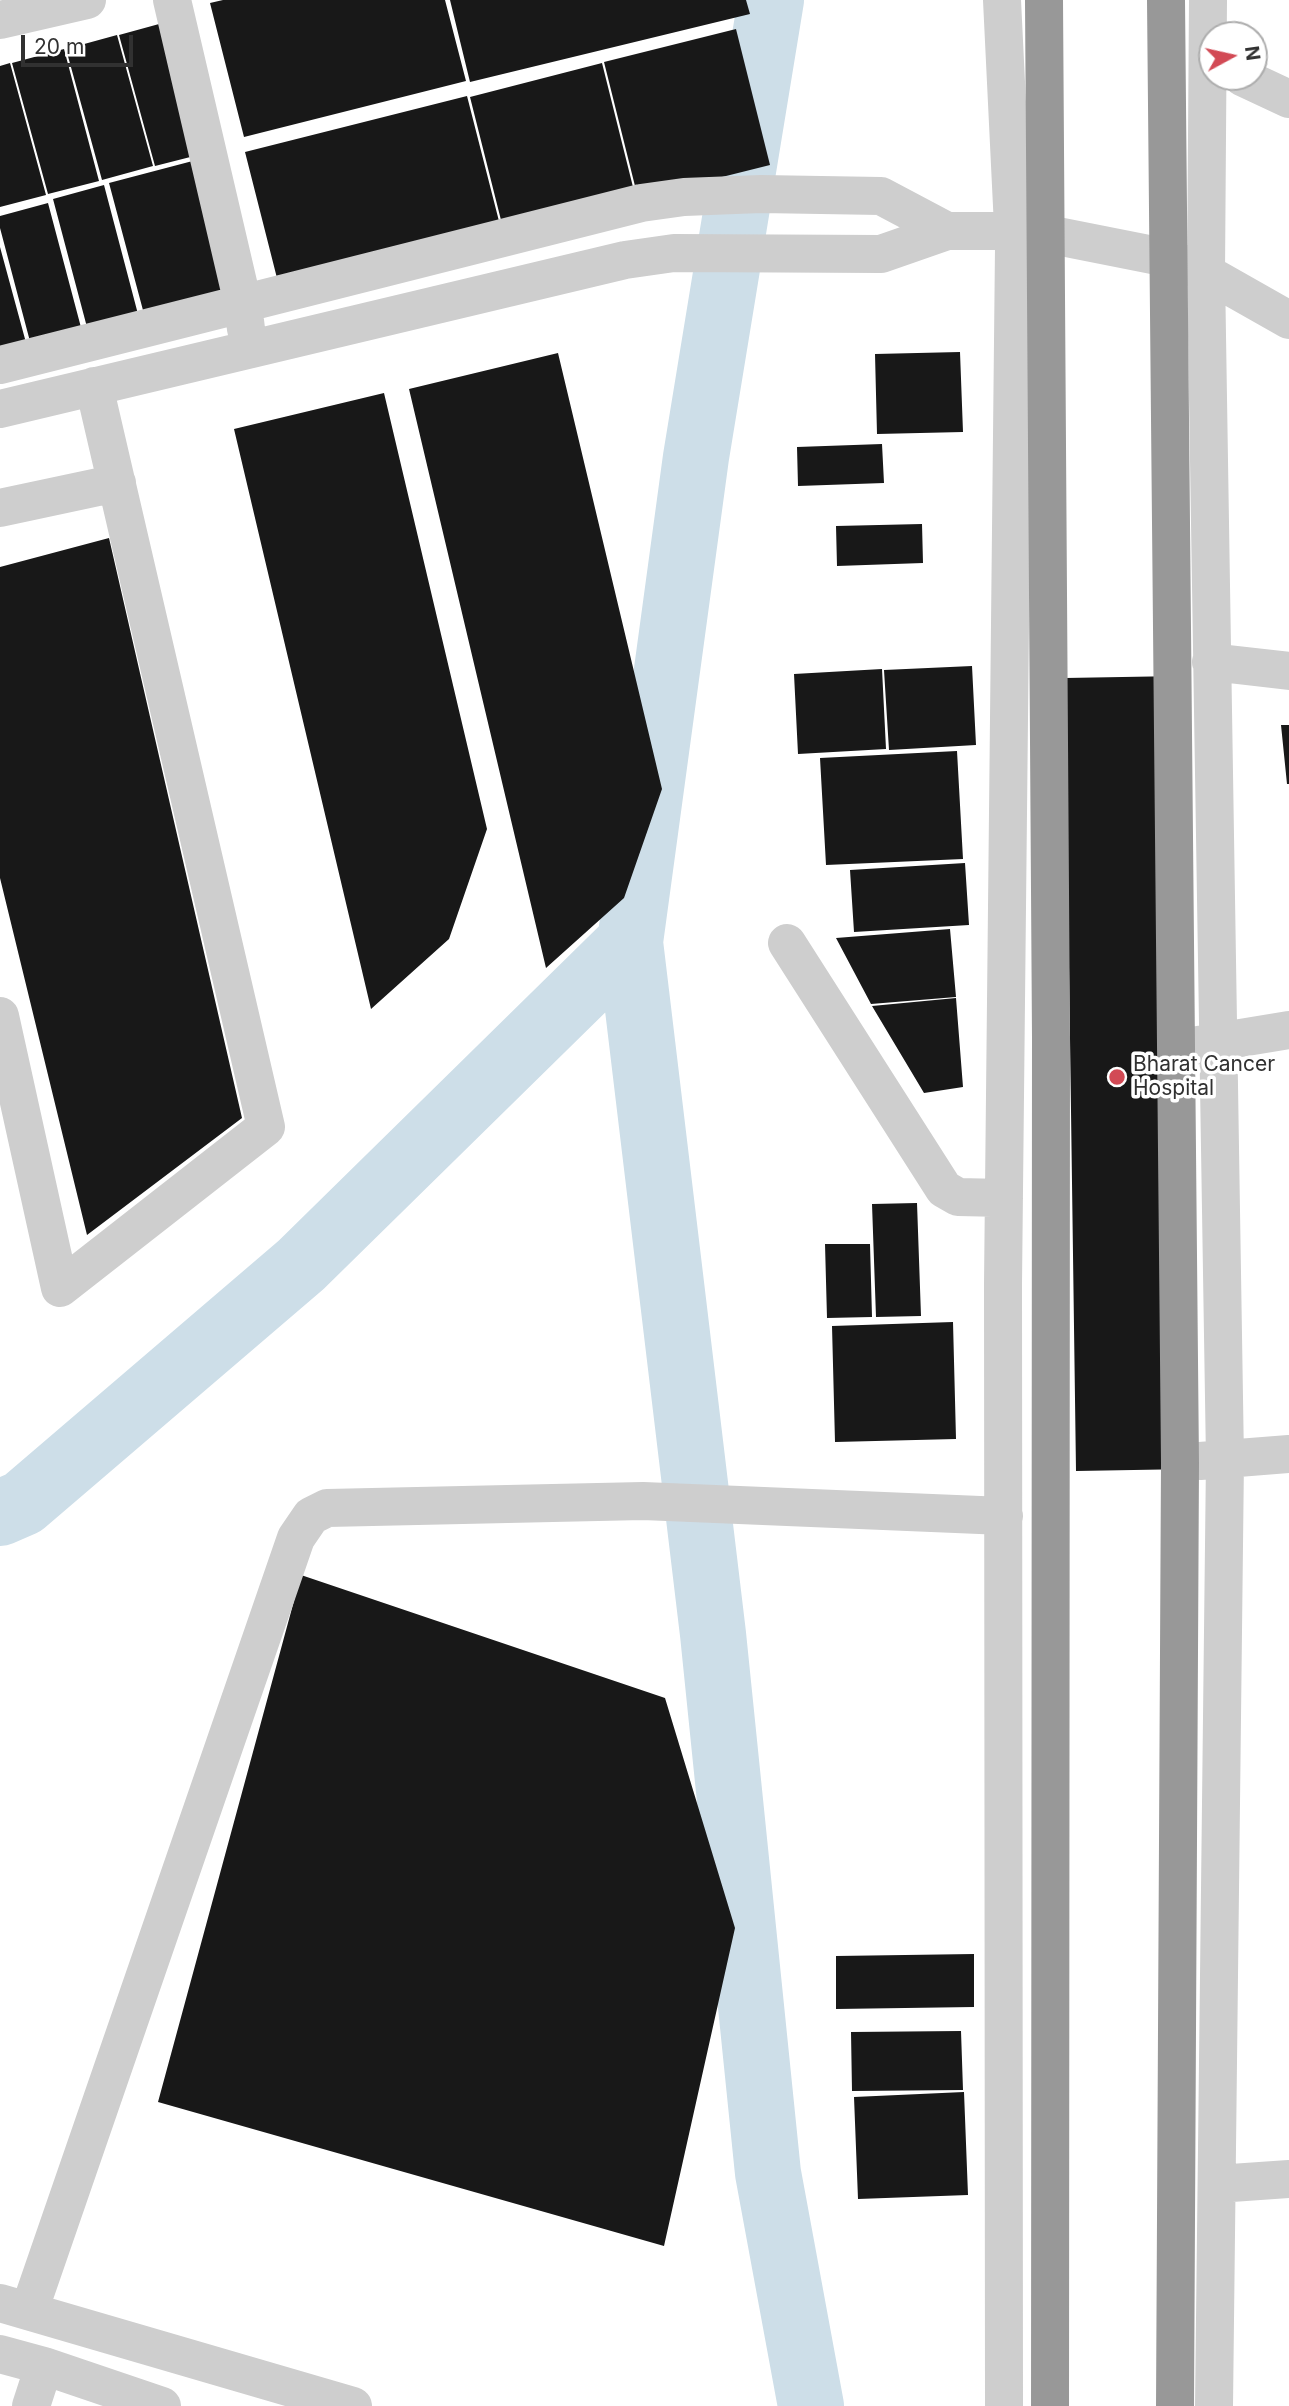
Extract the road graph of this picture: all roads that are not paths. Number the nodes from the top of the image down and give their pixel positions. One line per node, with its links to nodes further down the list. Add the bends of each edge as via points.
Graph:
1 (87, 0): 7 (street)
2 (172, 0): 16 (street)
3 (1002, 0): 13 (street)
4 (1044, 0): 13 (highway)
5 (1166, 0): 14 (highway)
6 (1208, 0): 8 (street)
7 (0, 20)
8 (1209, 21)
9 (1268, 89): 11 (street)
10 (1209, 91): 15 (street)
11 (1289, 99)
12 (947, 232): 13 (street); 16 (street, via 881,196 684,197 641,203); 18 (street, via 881,254 674,253 625,260)
13 (1030, 233): 14 (street); 31 (street); 45 (highway, via 1051,1037)
14 (1168, 258): 15 (street); 30 (highway)
15 (1206, 273): 17 (street); 24 (street)
16 (243, 304): 18 (street); 19 (street)
17 (1289, 320)
18 (249, 350): 20 (street)
19 (0, 365)
20 (94, 386): 21 (street); 22 (street)
21 (0, 409)
22 (117, 482): 23 (street); 27 (street, via 266,1128 61,1288)
23 (0, 508)
24 (1211, 662): 25 (street); 29 (street)
25 (1289, 671)
26 (787, 943): 31 (street, via 944,1189 958,1197)
27 (0, 1016)
28 (1289, 1030): 29 (street)
29 (1217, 1042): 30 (street); 33 (street)
30 (1177, 1049): 34 (highway)
31 (1004, 1198): 35 (street)
32 (1289, 1454): 33 (street)
33 (1225, 1459): 34 (street); 37 (street)
34 (1180, 1463): 46 (highway)
35 (1004, 1516): 38 (street, via 643,1502 327,1508 311,1516 296,1538); 44 (street)
36 (1289, 2179): 37 (street)
37 (1217, 2184): 47 (street)
38 (14, 2307): 43 (street)
39 (0, 2354): 40 (street)
40 (44, 2366): 41 (street); 42 (street)
41 (31, 2406)
42 (162, 2406)
43 (353, 2406)
44 (1004, 2406)
45 (1050, 2406)
46 (1175, 2406)
47 (1214, 2406)

